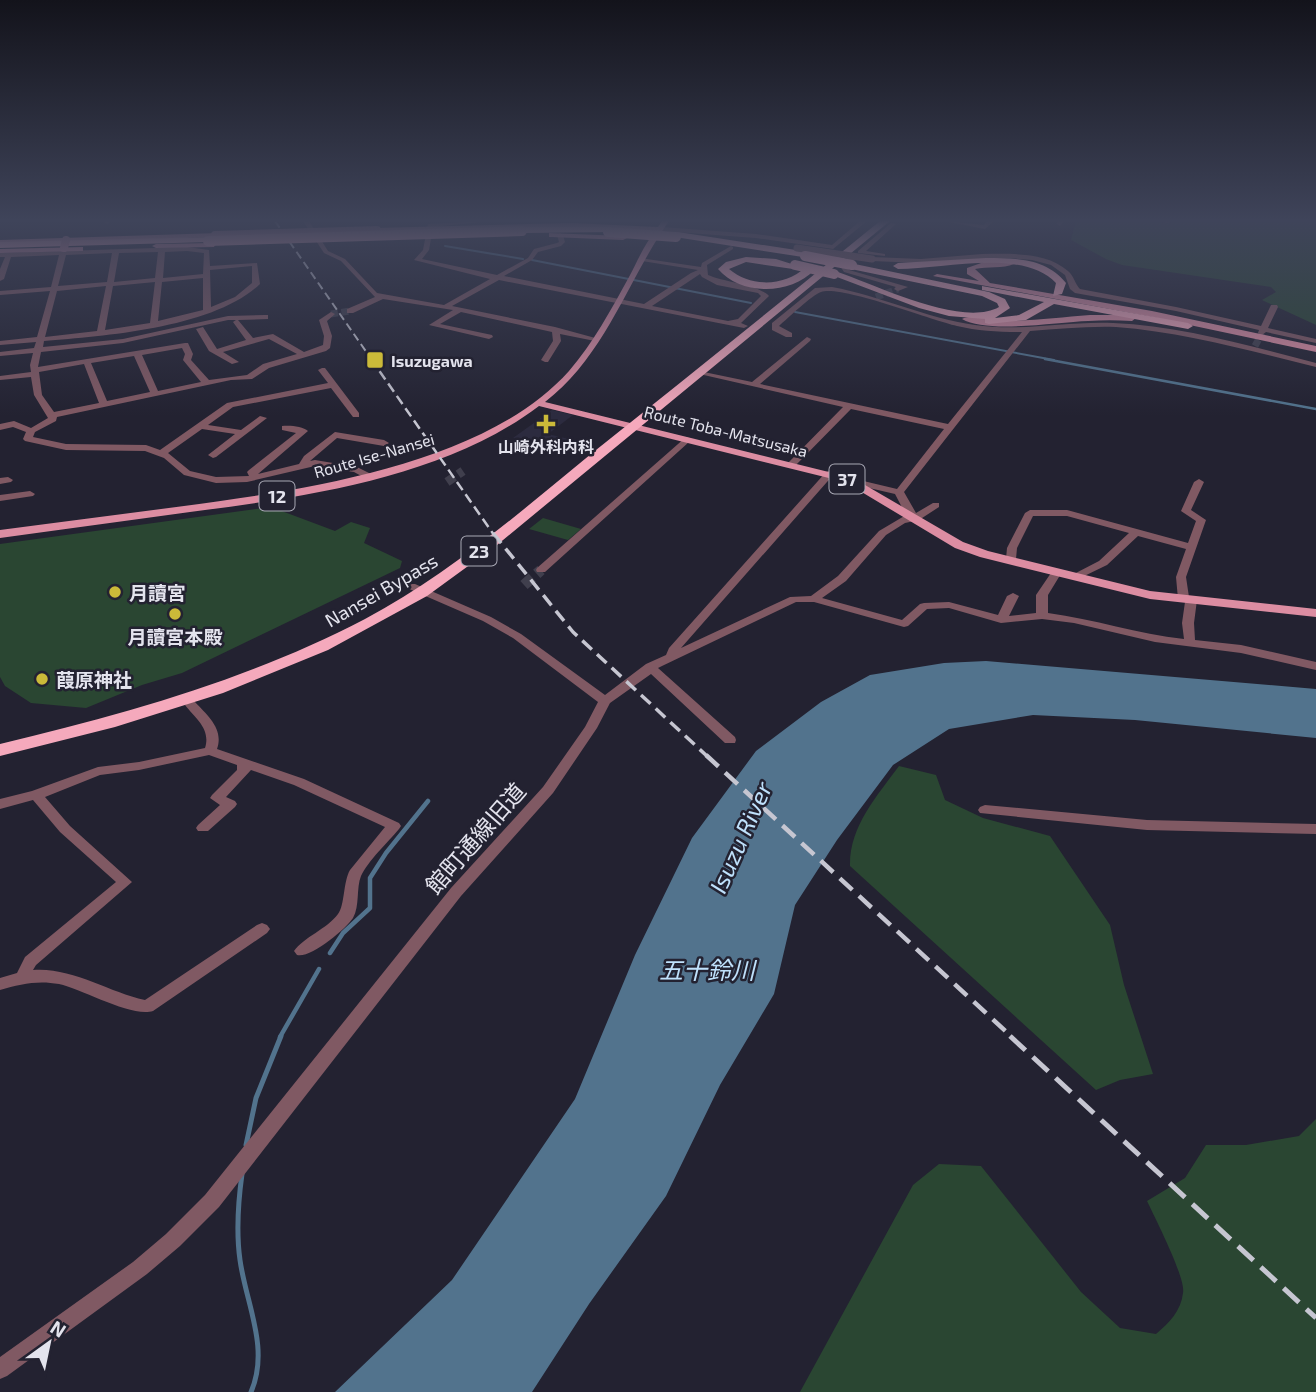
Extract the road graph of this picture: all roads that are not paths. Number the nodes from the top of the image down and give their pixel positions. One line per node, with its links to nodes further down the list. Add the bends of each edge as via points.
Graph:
1 (54, 286): 27 (street)
2 (88, 286): 27 (street)
3 (110, 286): 53 (street)
4 (158, 286): 46 (street)
5 (208, 286): 40 (street)
6 (254, 286): 40 (street, via 233,304)
7 (365, 286): 30 (street)
8 (482, 286): 34 (street)
9 (538, 286): 32 (street)
10 (627, 286): 32 (main road)
11 (676, 286): 33 (street)
12 (739, 286): 44 (street, via 765,295 739,321)
13 (759, 286): 39 (highway, via 774,290)
14 (808, 286): 39 (highway, Nansei Bypass / 23)
15 (815, 286): 39 (highway)
16 (839, 286): 36 (highway)
17 (866, 286): 36 (highway, bridge)
18 (878, 286): 36 (highway)
19 (898, 286): 28 (street, via 904,288)
20 (956, 286): 43 (highway, via 998,299 1005,306 995,315)
21 (987, 286): 48 (highway)
22 (992, 286): 31 (main road)
23 (1004, 286): 31 (main road)
24 (1054, 286): 31 (main road)
25 (1059, 286): 31 (highway)
26 (1073, 286): 52 (street)
27 (53, 289): 29 (street); 58 (street)
28 (898, 289)
29 (0, 293)
30 (381, 297): 34 (street); 37 (street)
31 (1053, 297): 43 (highway, via 1036,312 1016,319); 64 (main road)
32 (618, 301): 33 (street); 56 (main road)
33 (646, 306): 44 (street)
34 (445, 307): 38 (street)
35 (1273, 307): 52 (street)
36 (931, 308): 43 (highway)
37 (350, 310)
38 (459, 310): 50 (street); 55 (street, via 433,325)
39 (769, 311): 47 (highway, Nansei Bypass / 23); 78 (highway, Nansei Bypass / 23)
40 (207, 312): 46 (street)
41 (331, 314): 80 (street, via 323,320 326,348 266,366 249,377)
42 (265, 317): 69 (street, via 228,318)
43 (965, 318): 48 (main road, via 1016,324 1107,316)
44 (719, 321): 47 (street)
45 (237, 322): 60 (street)
46 (154, 323): 53 (street)
47 (744, 326): 92 (highway, Nansei Bypass / 23)
48 (1188, 326): 70 (main road)
49 (200, 329): 59 (street)
50 (555, 329): 56 (street); 71 (street, via 557,341)
51 (1027, 330): 54 (street, via 959,325 837,289 818,290 775,325); 75 (street, via 1116,323 1255,348); 95 (street)
52 (1262, 330): 61 (street)
53 (101, 333): 58 (street)
54 (789, 335)
55 (482, 338)
56 (595, 339): 84 (main road, via 570,375)
57 (807, 339): 81 (street)
58 (39, 340): 62 (street); 69 (street)
59 (207, 340): 63 (street); 65 (street)
60 (251, 341): 65 (street); 67 (street, via 270,336)
61 (1316, 341)
62 (0, 344)
63 (185, 345): 66 (street); 80 (street, via 187,360)
64 (1316, 349)
65 (217, 351): 74 (street)
66 (137, 353): 73 (street); 83 (street)
67 (300, 353)
68 (0, 354): 69 (street)
69 (35, 354): 72 (street); 77 (street)
70 (1316, 355)
71 (545, 360)
72 (0, 362)
73 (87, 362): 77 (street); 85 (street)
74 (235, 362)
75 (1316, 365)
76 (322, 370): 82 (street)
77 (34, 372): 79 (street); 88 (street, via 40,400)
78 (699, 373): 81 (street); 92 (highway, Nansei Bypass / 23)
79 (0, 378)
80 (207, 383): 83 (street)
81 (754, 384): 86 (street)
82 (333, 385): 89 (street); 93 (street, via 230,405)
83 (155, 394): 85 (street)
84 (538, 403): 92 (main road, Route Toba-Matsusaka / 37); 106 (main road, Route Ise-Nansei / 12, via 467,442)
85 (104, 405): 88 (street)
86 (849, 406): 95 (street); 104 (street)
87 (0, 415): 91 (street)
88 (52, 415): 97 (street, via 53,419)
89 (356, 415)
90 (263, 418): 98 (street)
91 (14, 424): 94 (street); 97 (street)
92 (628, 425): 99 (main road, Route Toba-Matsusaka / 37); 122 (highway, Nansei Bypass / 23, via 514,524)
93 (200, 426): 98 (street); 101 (street)
94 (0, 427)
95 (949, 427): 110 (street)
96 (285, 428): 107 (street, via 304,431 252,472)
97 (31, 431): 101 (street, via 28,439 41,444 131,446)
98 (243, 433): 102 (street)
99 (686, 440): 104 (main road, Route Toba-Matsusaka / 37); 119 (street)
100 (384, 443): 103 (street, via 335,435)
101 (162, 453): 107 (street, via 195,477 225,481)
102 (213, 455)
103 (303, 464): 106 (street, via 350,468); 107 (street)
104 (791, 465): 105 (main road, Route Toba-Matsusaka / 37)
105 (829, 474): 108 (main road, Route Toba-Matsusaka / 37); 130 (street)
106 (368, 476): 116 (main road, Route Ise-Nansei / 12, via 252,500)
107 (255, 477)
108 (855, 482): 110 (street); 114 (main road, Route Toba-Matsusaka / 37)
109 (1199, 482): 117 (street, via 1186,511 1201,520)
110 (899, 492): 114 (street)
111 (30, 494): 112 (street)
112 (0, 498)
113 (936, 506): 114 (street)
114 (914, 517): 118 (main road, Route Toba-Matsusaka / 37, via 959,545); 124 (street, via 884,531 845,575)
115 (1136, 532): 117 (street); 118 (street, via 1067,513 1030,513); 121 (street, via 1103,563)
116 (0, 534)
117 (1190, 547): 125 (street, via 1181,577)
118 (1011, 559): 120 (main road, Route Toba-Matsusaka / 37)
119 (541, 570)
120 (1057, 572): 121 (main road, Route Toba-Matsusaka / 37); 127 (street, via 1042,595)
121 (1076, 578): 125 (main road, Route Toba-Matsusaka / 37)
122 (417, 589): 133 (street, via 517,636); 135 (highway, Nansei Bypass / 23, via 213,679); 137 (highway, Nansei Bypass / 23, via 338,638 255,674 155,709)
123 (1013, 596): 128 (street)
124 (814, 599): 128 (street, 館町通線旧道, via 904,624 930,604 957,606); 130 (street, 館町通線旧道, via 791,600)
125 (1188, 599): 126 (main road, Route Toba-Matsusaka / 37); 129 (street)
126 (1316, 613)
127 (1042, 616): 128 (street, 館町通線旧道); 129 (street, 館町通線旧道)
128 (1001, 620)
129 (1190, 644): 131 (street, via 1241,649)
130 (672, 656): 132 (street, 館町通線旧道)
131 (1316, 666)
132 (650, 667): 133 (street, 館町通線旧道); 136 (street)
133 (605, 701): 149 (street, 館町通線旧道, via 548,790 456,892 204,1209 140,1268)
134 (191, 705): 138 (street, via 212,731)
135 (0, 740)
136 (730, 740)
137 (0, 750)
138 (210, 751): 139 (street); 140 (street, via 98,771)
139 (244, 764): 143 (street, via 244,771 217,798 230,804); 146 (street, via 299,782 394,826 357,870 347,915)
140 (36, 794): 141 (street); 147 (street, via 57,821 125,882 30,961)
141 (0, 804)
142 (985, 810): 144 (street, via 1147,825)
143 (203, 828)
144 (1316, 829)
145 (262, 929): 147 (street, via 147,1007 56,976)
146 (302, 951)
147 (23, 976): 148 (street)
148 (0, 984)
149 (0, 1369)

